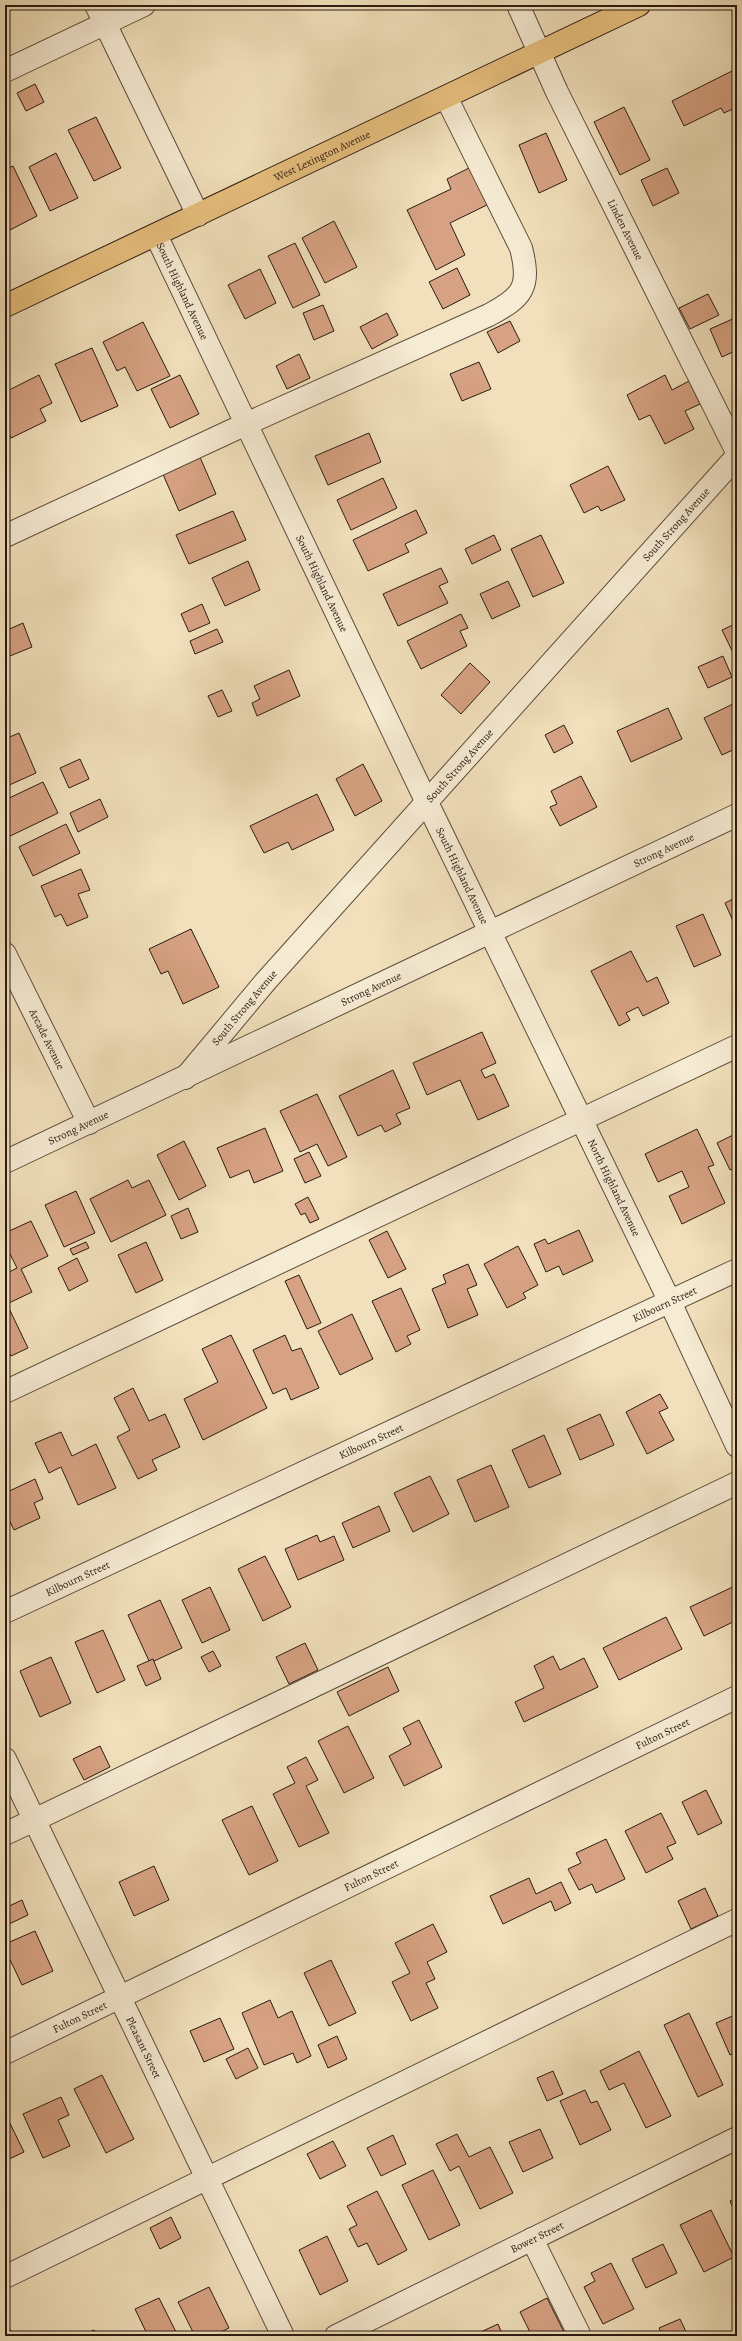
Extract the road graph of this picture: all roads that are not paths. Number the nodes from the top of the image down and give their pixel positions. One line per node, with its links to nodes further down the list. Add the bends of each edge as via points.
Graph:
1 (144, 5): 4 (street)
2 (518, 5): 5 (street, Linden Avenue)
3 (639, 5): 5 (main road, West Lexington Avenue)
4 (101, 14): 6 (street); 8 (street)
5 (540, 52): 7 (main road, West Lexington Avenue); 12 (street, Linden Avenue, via 556,92)
6 (5, 71)
7 (446, 97): 8 (main road, West Lexington Avenue); 11 (street, via 521,248 526,267 524,285 512,302 489,315)
8 (198, 215): 9 (main road, West Lexington Avenue)
9 (156, 235): 10 (main road, West Lexington Avenue); 11 (street, South Highland Avenue)
10 (5, 306)
11 (246, 424): 14 (street); 15 (street, South Highland Avenue)
12 (737, 452)
13 (737, 456): 15 (street, South Strong Avenue)
14 (5, 536)
15 (427, 801): 17 (street, South Highland Avenue); 20 (street, South Strong Avenue, via 266,981)
16 (737, 815): 17 (street, Strong Avenue)
17 (490, 931): 20 (street, Strong Avenue); 21 (street, North Highland Avenue)
18 (5, 954): 22 (street, Arcade Avenue)
19 (737, 1046): 21 (street)
20 (185, 1078): 22 (street, Strong Avenue)
21 (582, 1119): 25 (street, North Highland Avenue); 26 (street)
22 (89, 1123): 23 (street, Strong Avenue)
23 (5, 1162)
24 (737, 1270): 25 (street, Kilbourn Street)
25 (670, 1302): 27 (street, North Highland Avenue); 29 (street, Kilbourn Street)
26 (5, 1392)
27 (737, 1446)
28 (737, 1483): 32 (street)
29 (5, 1612)
30 (737, 1697): 35 (street, Fulton Street)
31 (5, 1760): 32 (street, Pleasant Street)
32 (33, 1820): 33 (street); 35 (street, Pleasant Street)
33 (5, 1834)
34 (737, 1920): 38 (street)
35 (120, 1998): 36 (street, Fulton Street); 38 (street, Pleasant Street)
36 (5, 2053)
37 (737, 2138): 39 (street, Bower Street)
38 (208, 2179): 40 (street); 41 (street, Pleasant Street)
39 (532, 2239): 42 (street, Bower Street); 43 (street)
40 (5, 2277)
41 (283, 2336)
42 (336, 2336)
43 (580, 2336)

